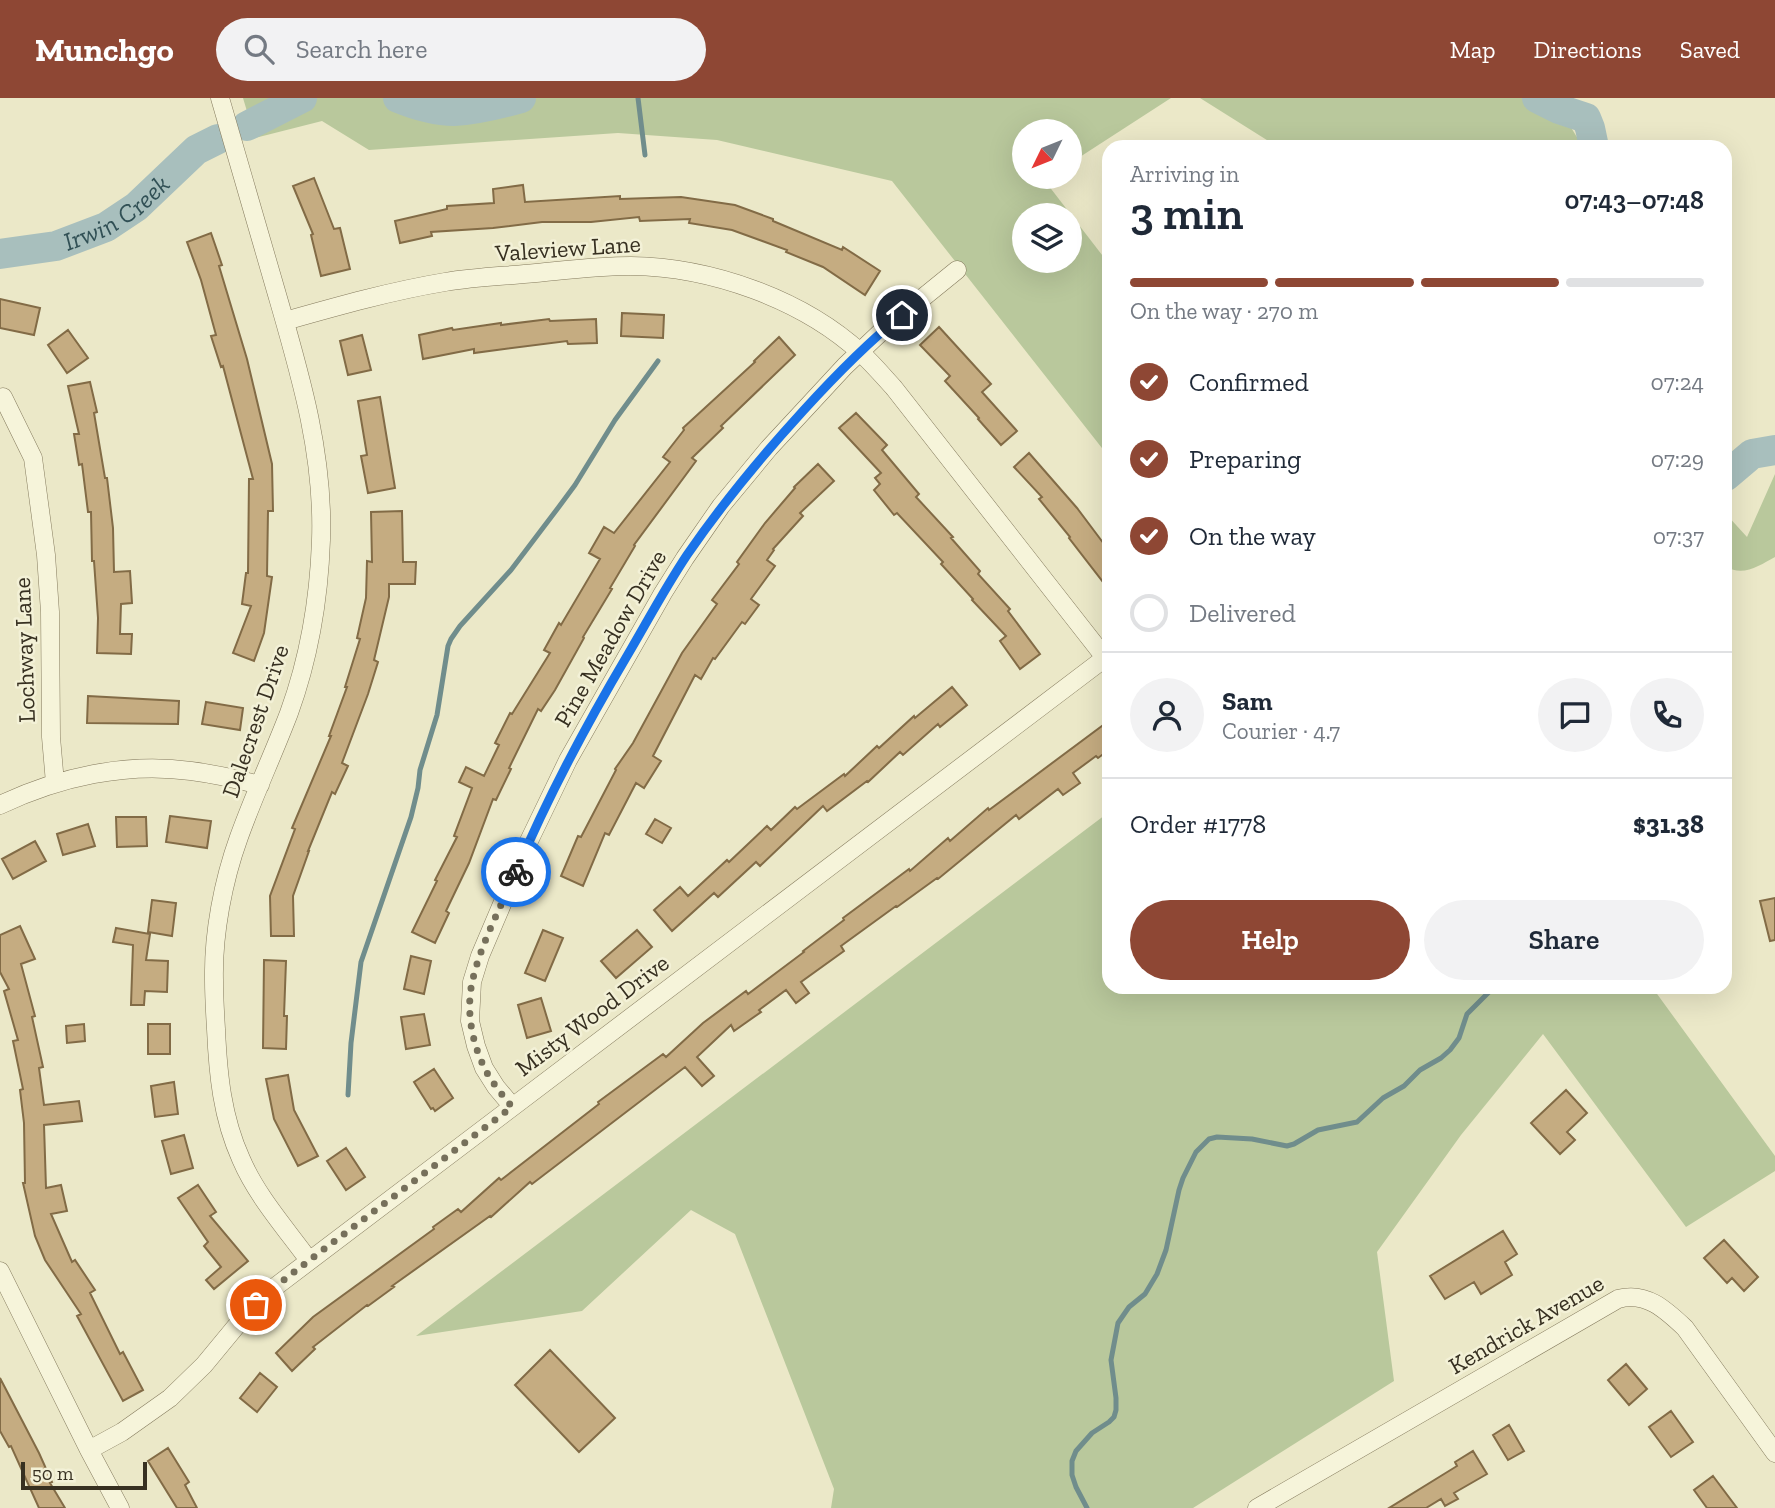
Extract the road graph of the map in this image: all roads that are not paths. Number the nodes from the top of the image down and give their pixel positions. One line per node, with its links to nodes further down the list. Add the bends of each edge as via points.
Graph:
1 (220, 98): 3 (street, Dalecrest Drive)
2 (957, 270): 4 (street, Pine Meadow Drive)
3 (285, 321): 4 (street, Valeview Lane, via 447,282 654,267 749,288 792,307); 9 (street, Dalecrest Drive, via 315,442 321,552 304,662)
4 (860, 352): 6 (street, Valeview Lane, via 894,388); 11 (street, Pine Meadow Drive, via 721,506 685,558 557,780 480,957 470,995 472,1034 484,1069)
5 (2, 397): 8 (street, Lochway Lane, via 33,458 50,612)
6 (1102, 655)
7 (1102, 665): 11 (street, Misty Wood Drive)
8 (55, 783): 9 (street, via 99,773 164,769); 10 (street)
9 (260, 785): 12 (street, Dalecrest Drive, via 238,840 217,931 218,1075 241,1161 254,1186)
10 (0, 805)
11 (512, 1107): 12 (street, Misty Wood Drive)
12 (311, 1259): 14 (street, Misty Wood Drive, via 271,1290 170,1398)
13 (0, 1271): 14 (street)
14 (89, 1450): 16 (street)
15 (1775, 1453): 17 (street, Kendrick Avenue, via 1685,1328 1653,1301 1634,1296 1606,1306)
16 (120, 1508)
17 (1257, 1508)

